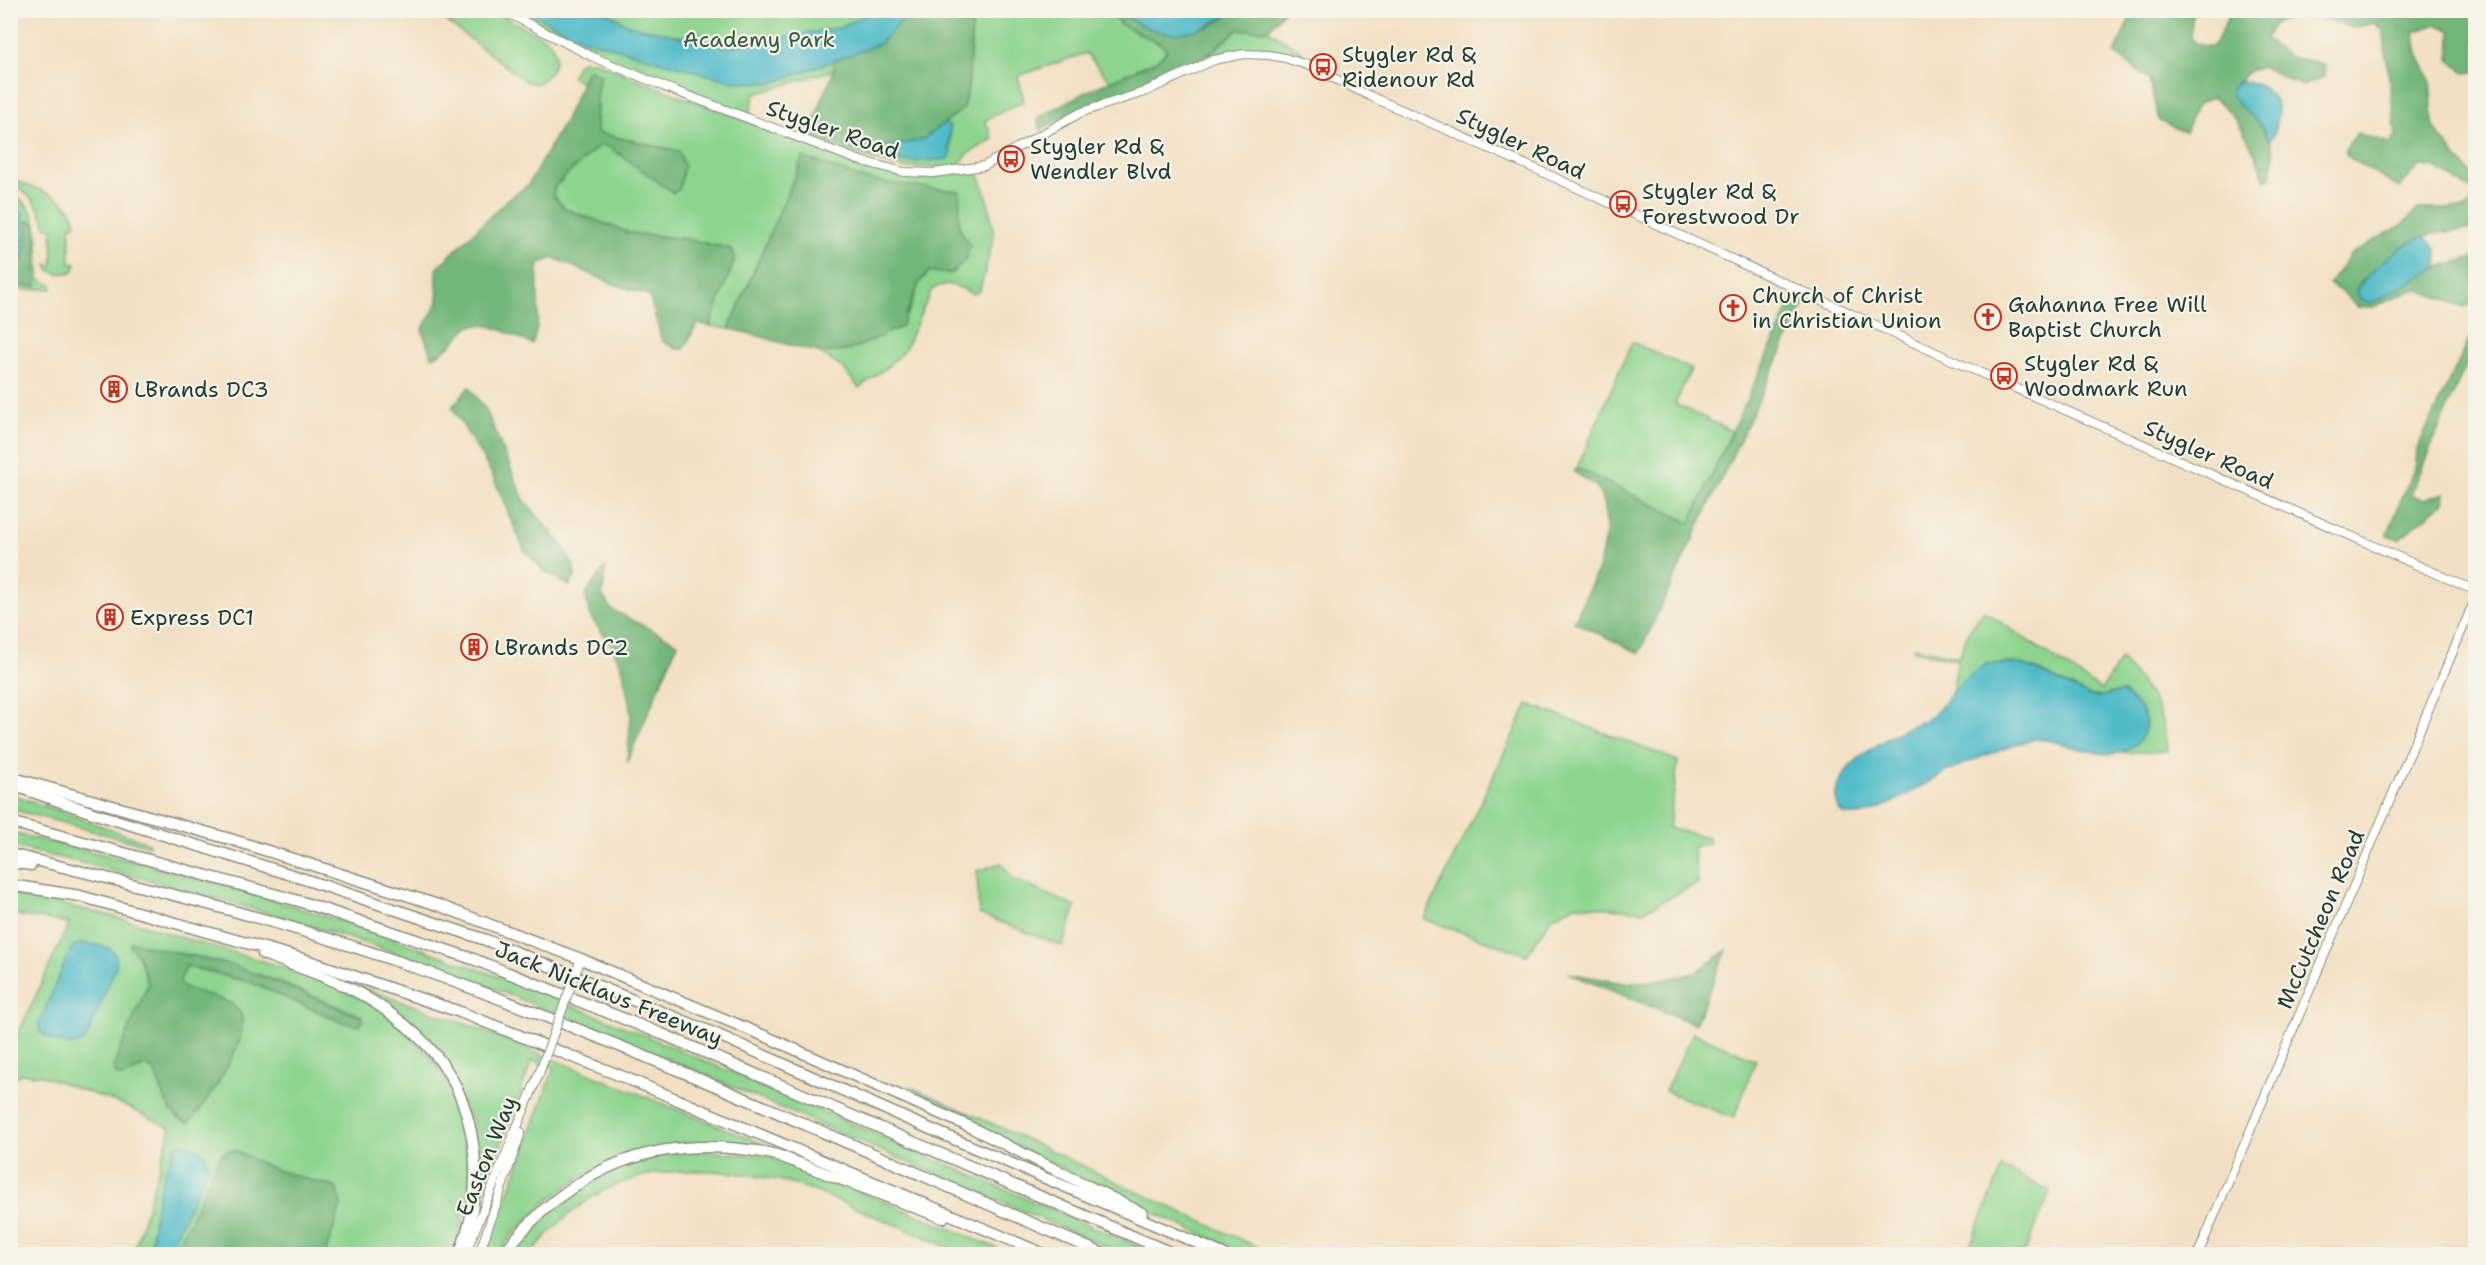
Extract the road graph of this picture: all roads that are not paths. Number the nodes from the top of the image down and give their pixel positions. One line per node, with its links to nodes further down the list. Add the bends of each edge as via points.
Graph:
1 (502, 10): 2 (main road, Stygler Road, via 593,57 675,91 858,160 919,173 984,166 1082,112 1144,92 1214,60 1244,54 1285,58 1956,362)
2 (2475, 591)
3 (2475, 597): 24 (main road, McCutcheon Road)
4 (10, 777): 12 (highway, via 230,839 438,905)
5 (10, 784): 14 (highway, via 486,940 717,1035)
6 (11, 822): 22 (highway, Jack Nicklaus Freeway, via 299,901 473,959 672,1038)
7 (10, 854): 9 (highway, Jack Nicklaus Freeway)
8 (10, 862): 9 (highway)
9 (84, 872): 21 (highway, Jack Nicklaus Freeway, via 304,932 536,1012)
10 (10, 885): 11 (highway, via 80,896)
11 (198, 929): 15 (highway, via 364,996 400,1022 441,1062 472,1133 472,1211); 20 (highway, via 303,959 460,1012)
12 (580, 962): 13 (main road, Easton Way, bridge); 14 (highway, via 767,1037 966,1125)
13 (540, 1071): 16 (main road, Easton Way); 17 (main road, Easton Way)
14 (1211, 1250): 23 (highway)
15 (460, 1254)
16 (465, 1254)
17 (479, 1254)
18 (503, 1254): 19 (highway, via 553,1199 584,1179 644,1154 680,1147 751,1149 777,1155)
19 (1035, 1254)
20 (1044, 1254)
21 (1103, 1254)
22 (1174, 1254)
23 (1223, 1254)
24 (2198, 1254)

